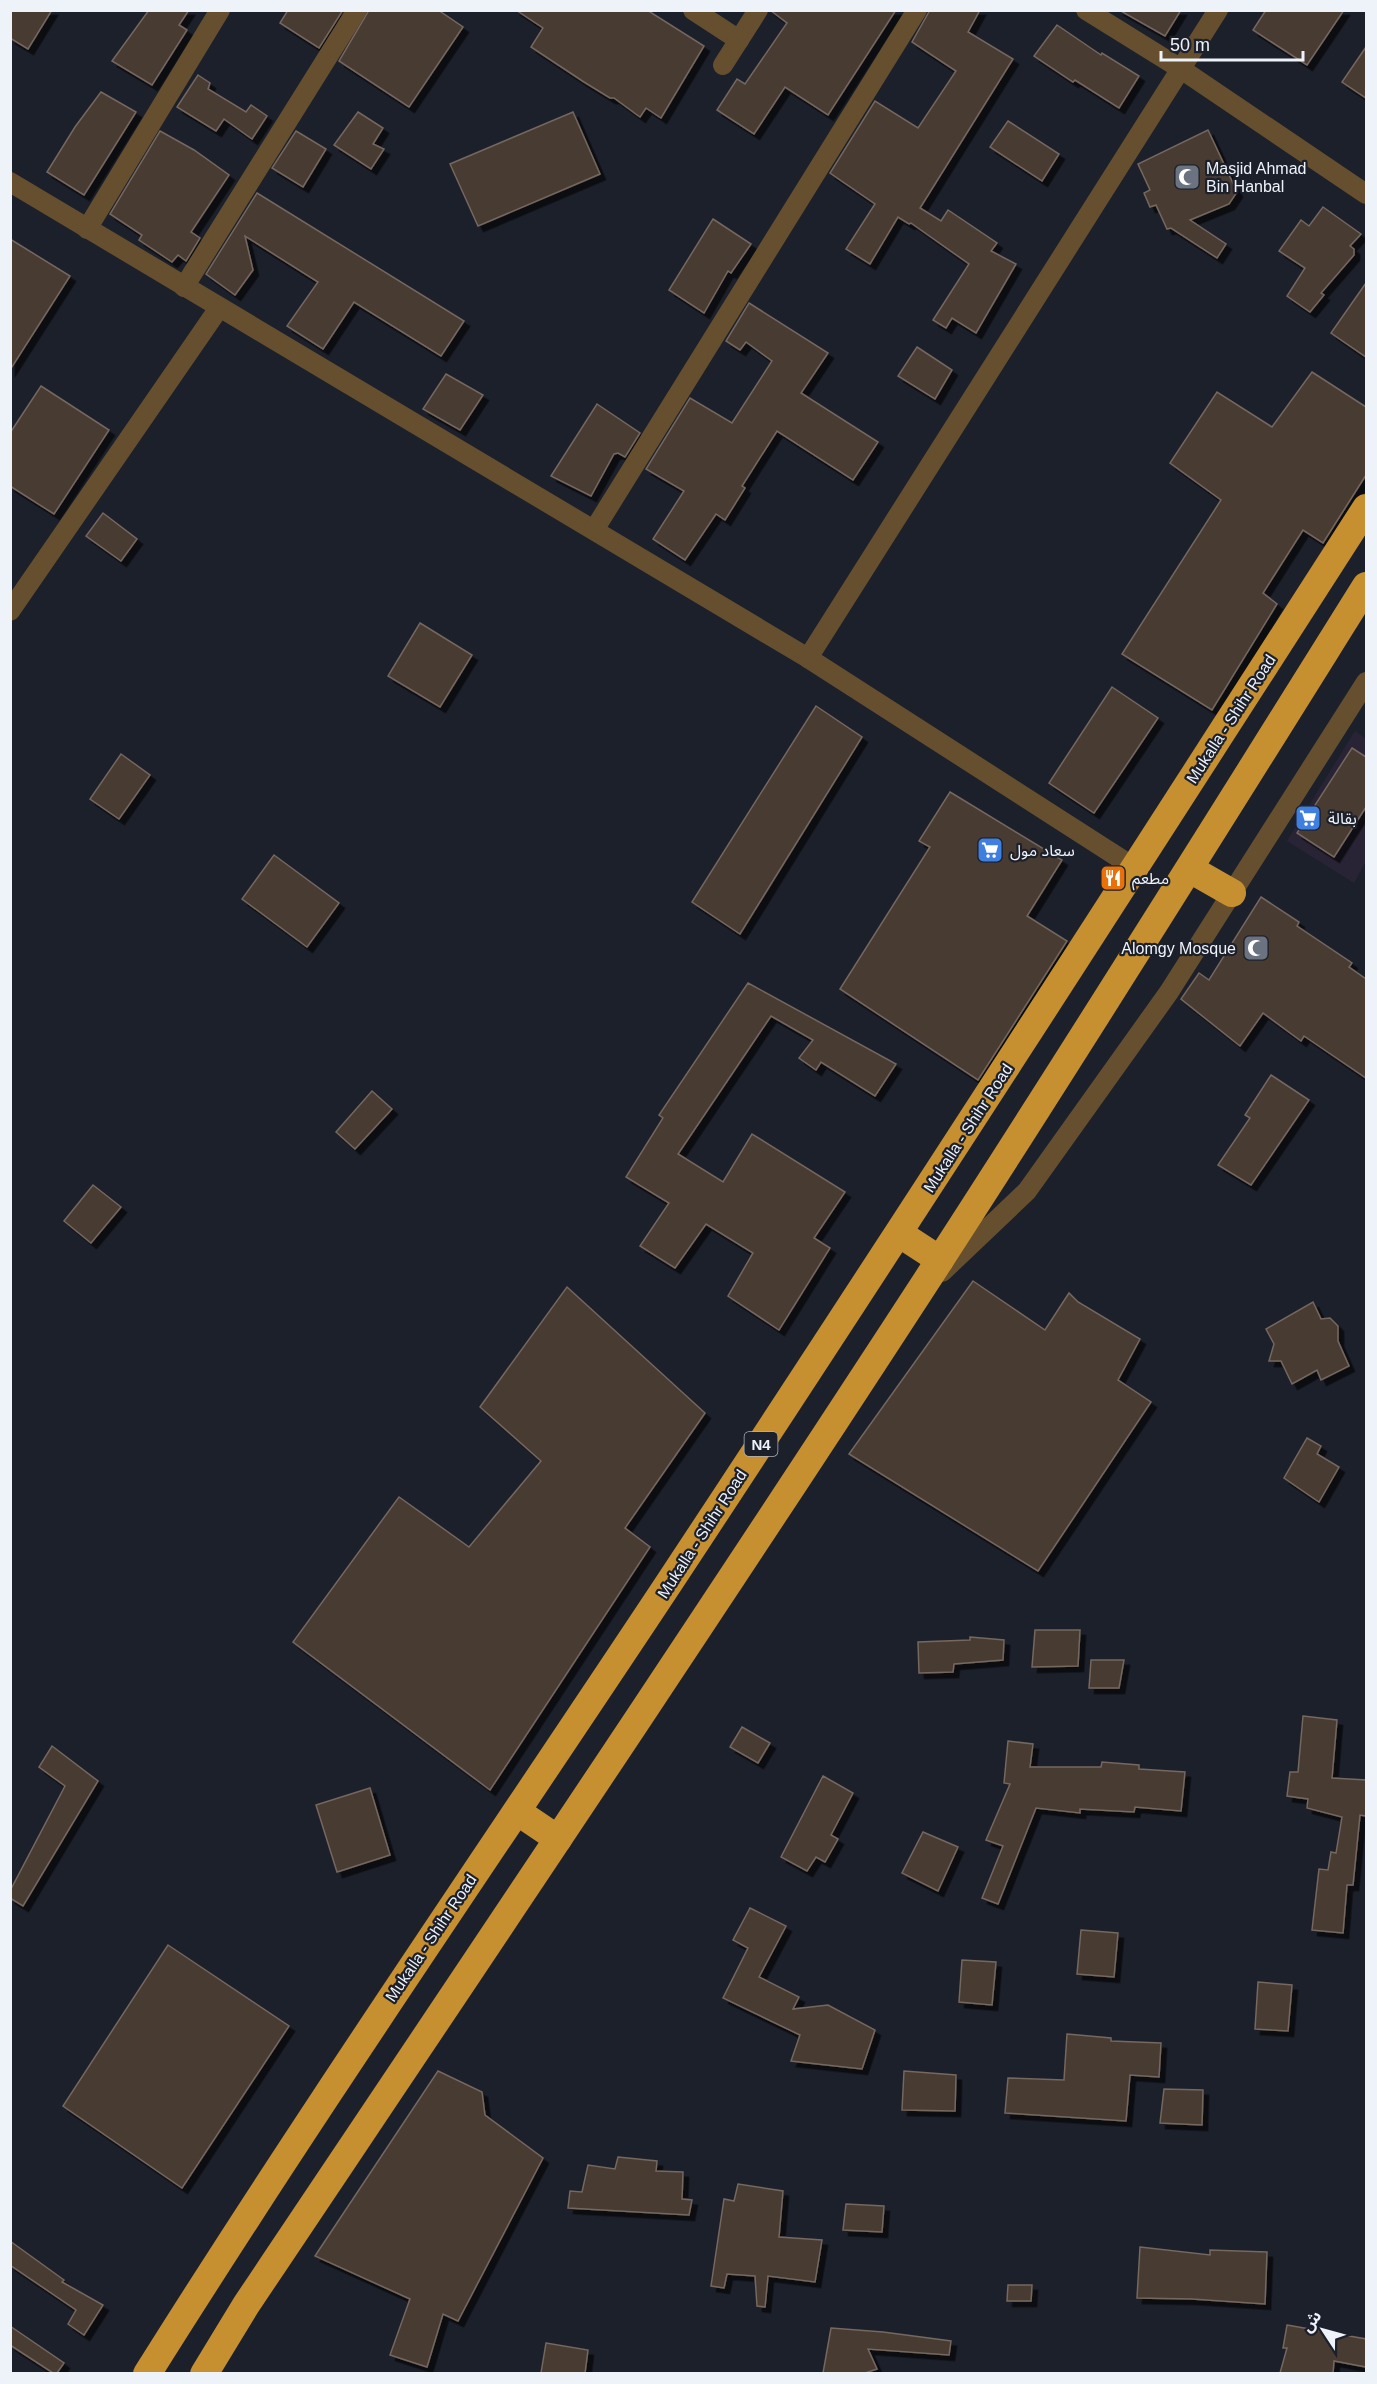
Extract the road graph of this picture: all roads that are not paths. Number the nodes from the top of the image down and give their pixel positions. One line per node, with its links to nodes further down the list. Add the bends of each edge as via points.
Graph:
1 (220, 10): 13 (street)
2 (357, 10): 14 (street)
3 (693, 10): 8 (street)
4 (758, 10): 8 (street)
5 (917, 10): 17 (street)
6 (1086, 10): 10 (street)
7 (1218, 10): 10 (street)
8 (739, 40): 9 (street)
9 (723, 65)
10 (1181, 69): 12 (street); 20 (street)
11 (13, 189): 13 (street)
12 (1366, 194)
13 (87, 229): 14 (street)
14 (184, 287): 15 (street)
15 (219, 308): 17 (street); 19 (street)
16 (1366, 508): 22 (highway, Mukalla - Shihr Road / N4)
17 (594, 530): 20 (street)
18 (1366, 586): 23 (highway)
19 (10, 611)
20 (808, 658): 22 (street)
21 (1366, 682): 24 (street)
22 (1135, 868): 25 (highway); 26 (highway, Mukalla - Shihr Road / N4)
23 (1190, 869): 24 (highway); 25 (highway)
24 (1232, 893): 28 (street, via 1169,992 1028,1191)
25 (1174, 894): 27 (highway)
26 (900, 1234): 27 (highway); 29 (highway, Mukalla - Shihr Road / N4)
27 (940, 1260): 28 (highway)
28 (916, 1297): 30 (highway)
29 (518, 1812): 30 (highway); 31 (highway, Mukalla - Shihr Road / N4, via 416,1958)
30 (558, 1839): 32 (highway)
31 (147, 2373)
32 (204, 2373)

